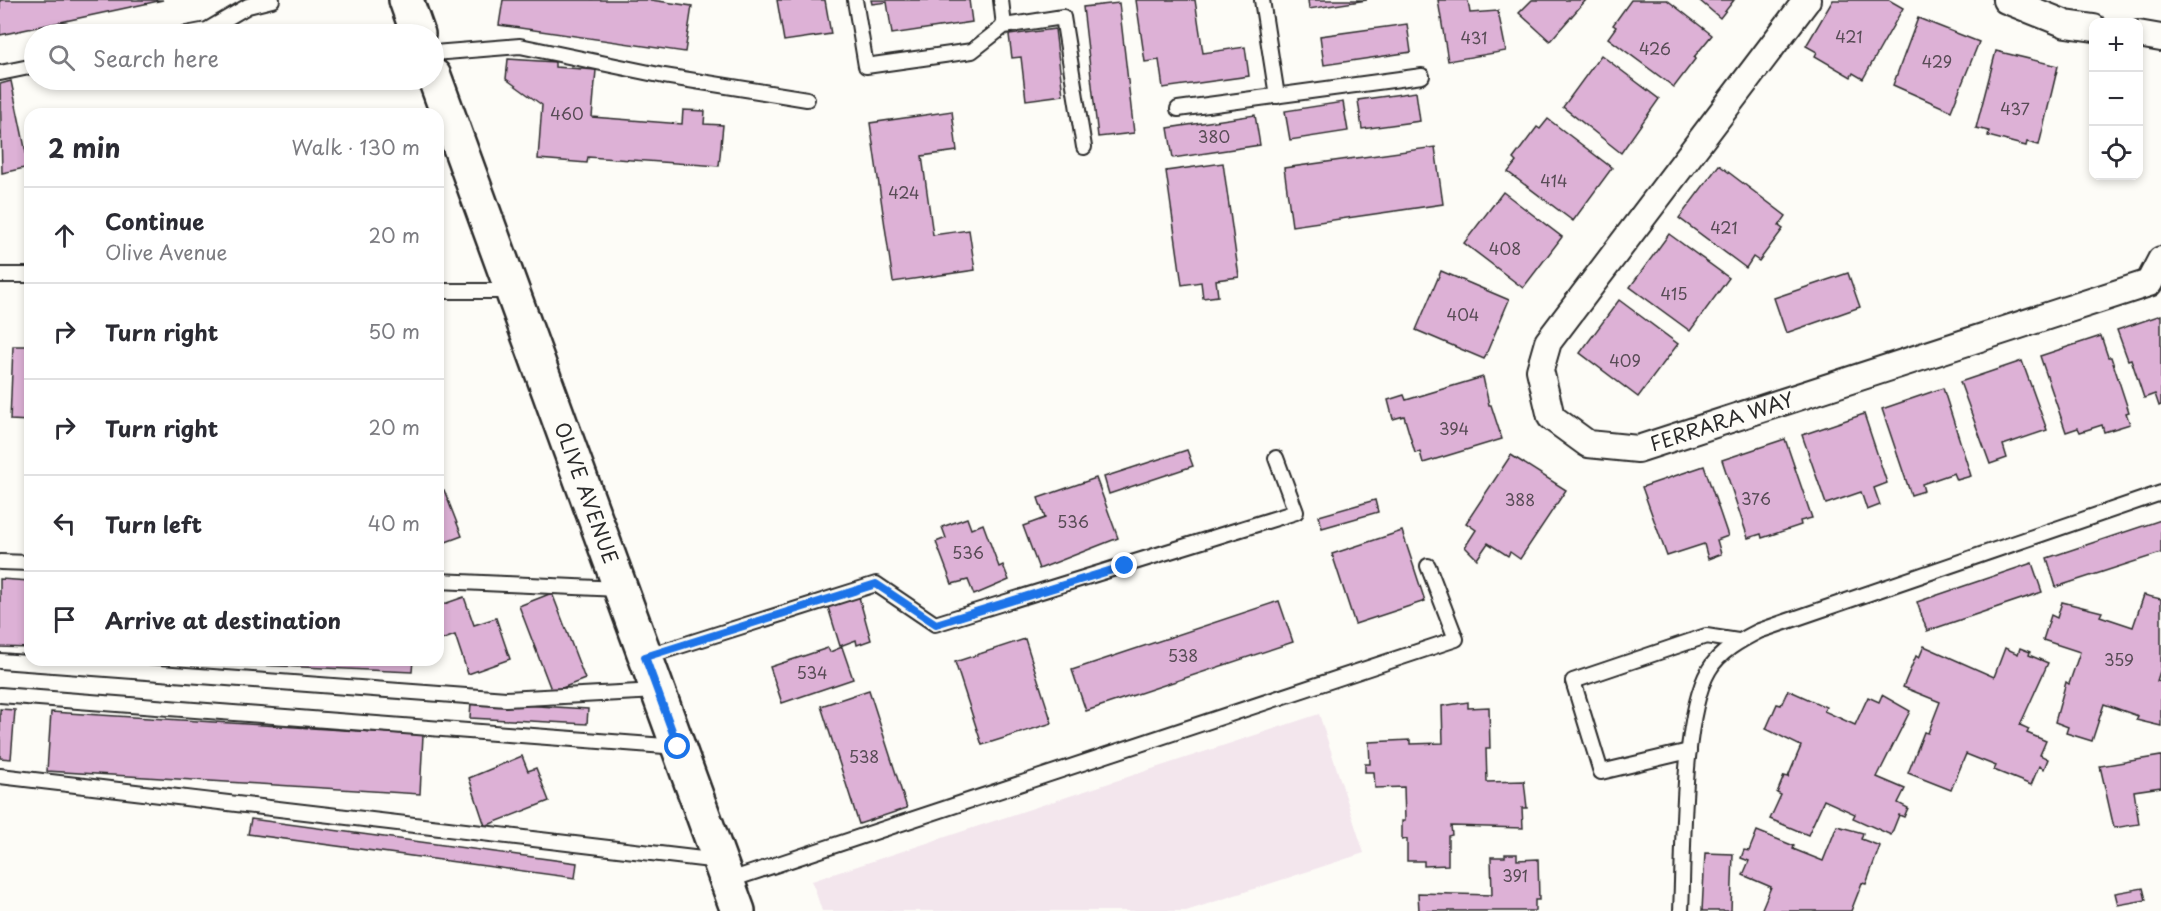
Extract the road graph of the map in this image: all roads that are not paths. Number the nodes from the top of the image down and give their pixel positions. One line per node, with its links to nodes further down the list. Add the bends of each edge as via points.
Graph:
1 (272, 0): 8 (lane, via 248,6)
2 (406, 0): 9 (main road)
3 (855, 0): 10 (lane, via 866,66 972,51)
4 (1001, 0): 10 (lane)
5 (1262, 0): 19 (lane)
6 (1807, 0): 23 (street, FERRARA WAY, via 1548,342 1540,370 1551,417 1579,438 1588,444 1638,449 2149,283)
7 (2006, 0): 11 (street, via 2066,24)
8 (217, 24)
9 (414, 24)
10 (1004, 26): 22 (lane, via 1064,17)
11 (2089, 27)
12 (2143, 35): 13 (street)
13 (2161, 38)
14 (444, 51): 20 (lane, via 520,46 664,76)
15 (24, 68): 16 (lane)
16 (0, 73)
17 (1422, 76): 19 (lane)
18 (439, 90): 27 (main road, OLIVE AVENUE)
19 (1277, 96): 21 (lane)
20 (807, 99)
21 (1178, 109)
22 (1084, 147)
23 (2161, 260)
24 (0, 275): 25 (lane)
25 (24, 275)
26 (444, 291): 27 (lane)
27 (513, 291): 34 (main road, OLIVE AVENUE)
28 (1276, 458): 36 (lane, via 1296,512 1155,557 936,624 876,584)
29 (2161, 493): 35 (lane)
30 (0, 562): 31 (lane)
31 (24, 563)
32 (1428, 566): 45 (lane, via 1455,639)
33 (444, 581): 34 (lane)
34 (620, 589): 36 (main road, OLIVE AVENUE)
35 (1738, 641): 43 (lane, via 1709,669 1698,693); 43 (lane, via 1706,636 1573,681 1600,772)
36 (645, 657): 40 (main road, OLIVE AVENUE)
37 (0, 661): 38 (lane)
38 (24, 663)
39 (67, 666): 40 (lane, via 506,699)
40 (657, 691): 42 (main road, OLIVE AVENUE)
41 (0, 695): 42 (lane)
42 (678, 747): 45 (main road, OLIVE AVENUE)
43 (1689, 751): 46 (lane)
44 (0, 776): 45 (lane)
45 (728, 884)
46 (1681, 911)

